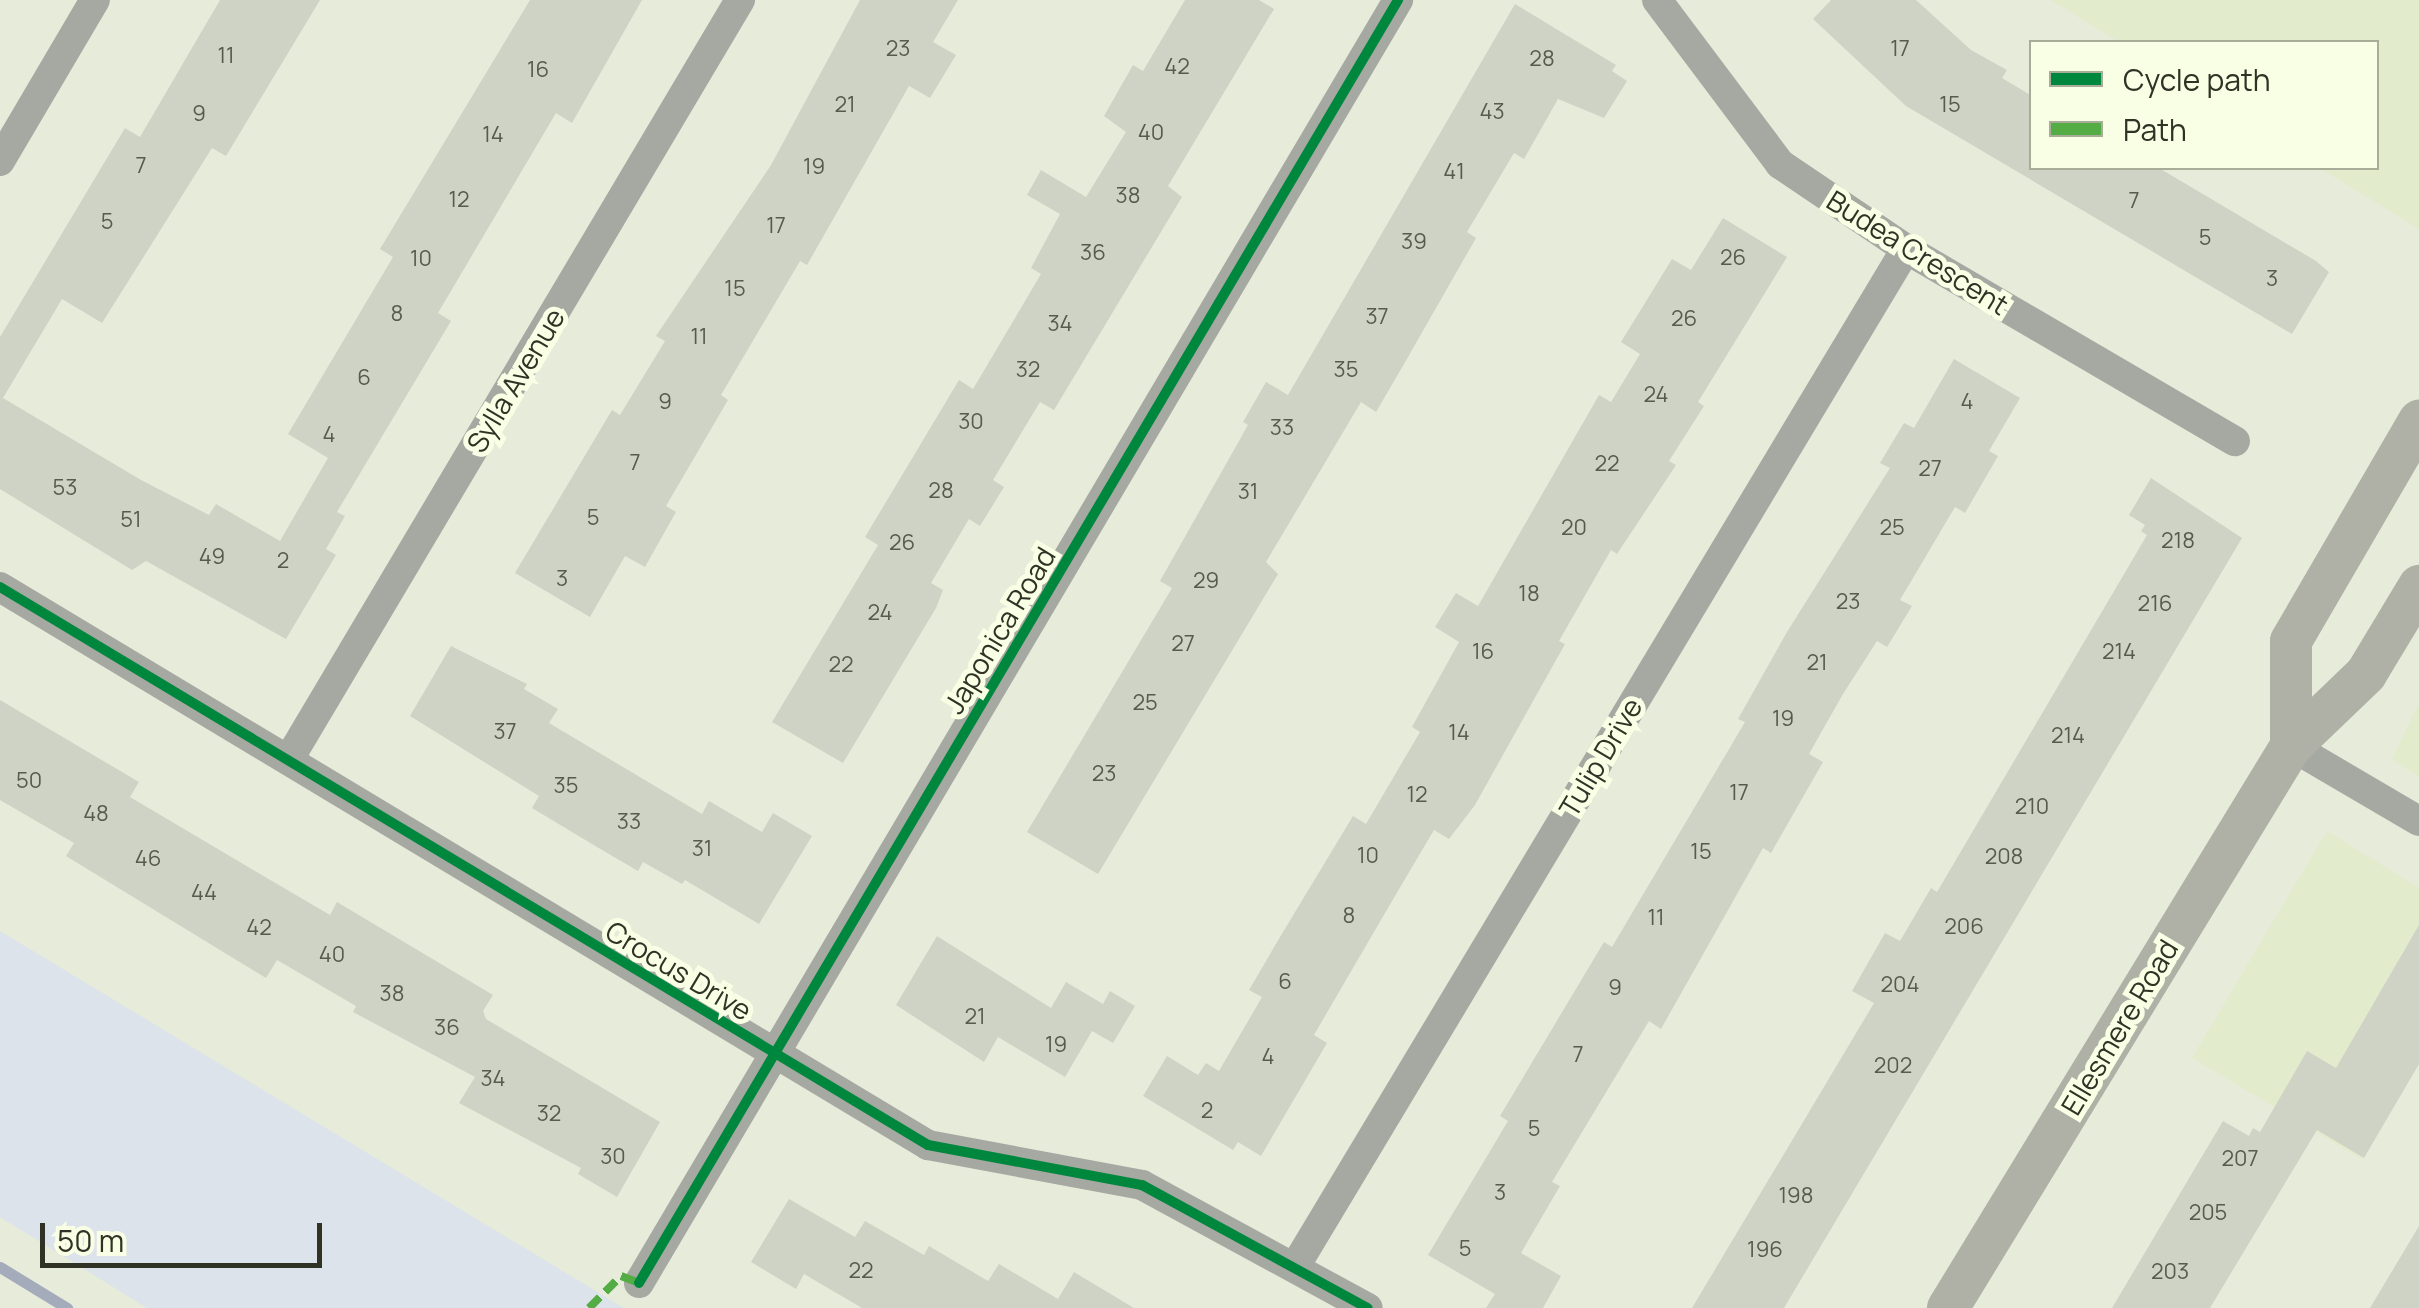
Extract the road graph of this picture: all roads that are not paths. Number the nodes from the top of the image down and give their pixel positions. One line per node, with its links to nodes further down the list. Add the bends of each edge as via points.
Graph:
1 (95, 0): 5 (street)
2 (740, 0): 12 (street, Sylla Avenue)
3 (1398, 0): 14 (street, Japonica Road)
4 (1657, 0): 6 (street, Budea Crescent, via 1780,164)
5 (0, 161)
6 (1906, 250): 8 (street, Budea Crescent); 15 (street, Tulip Drive)
7 (2419, 421): 11 (main road, via 2292,642)
8 (2236, 442)
9 (2419, 586): 11 (main road, Ellesmere Road, via 2366,674)
10 (0, 587): 12 (street, Crocus Drive)
11 (2291, 746): 13 (street); 18 (main road, Ellesmere Road)
12 (289, 759): 14 (street, Crocus Drive)
13 (2419, 821)
14 (776, 1054): 15 (street, Crocus Drive, via 928,1146 1142,1185); 16 (street, Japonica Road)
15 (1296, 1265): 17 (street, Crocus Drive)
16 (639, 1282)
17 (1368, 1308)
18 (1948, 1308)

